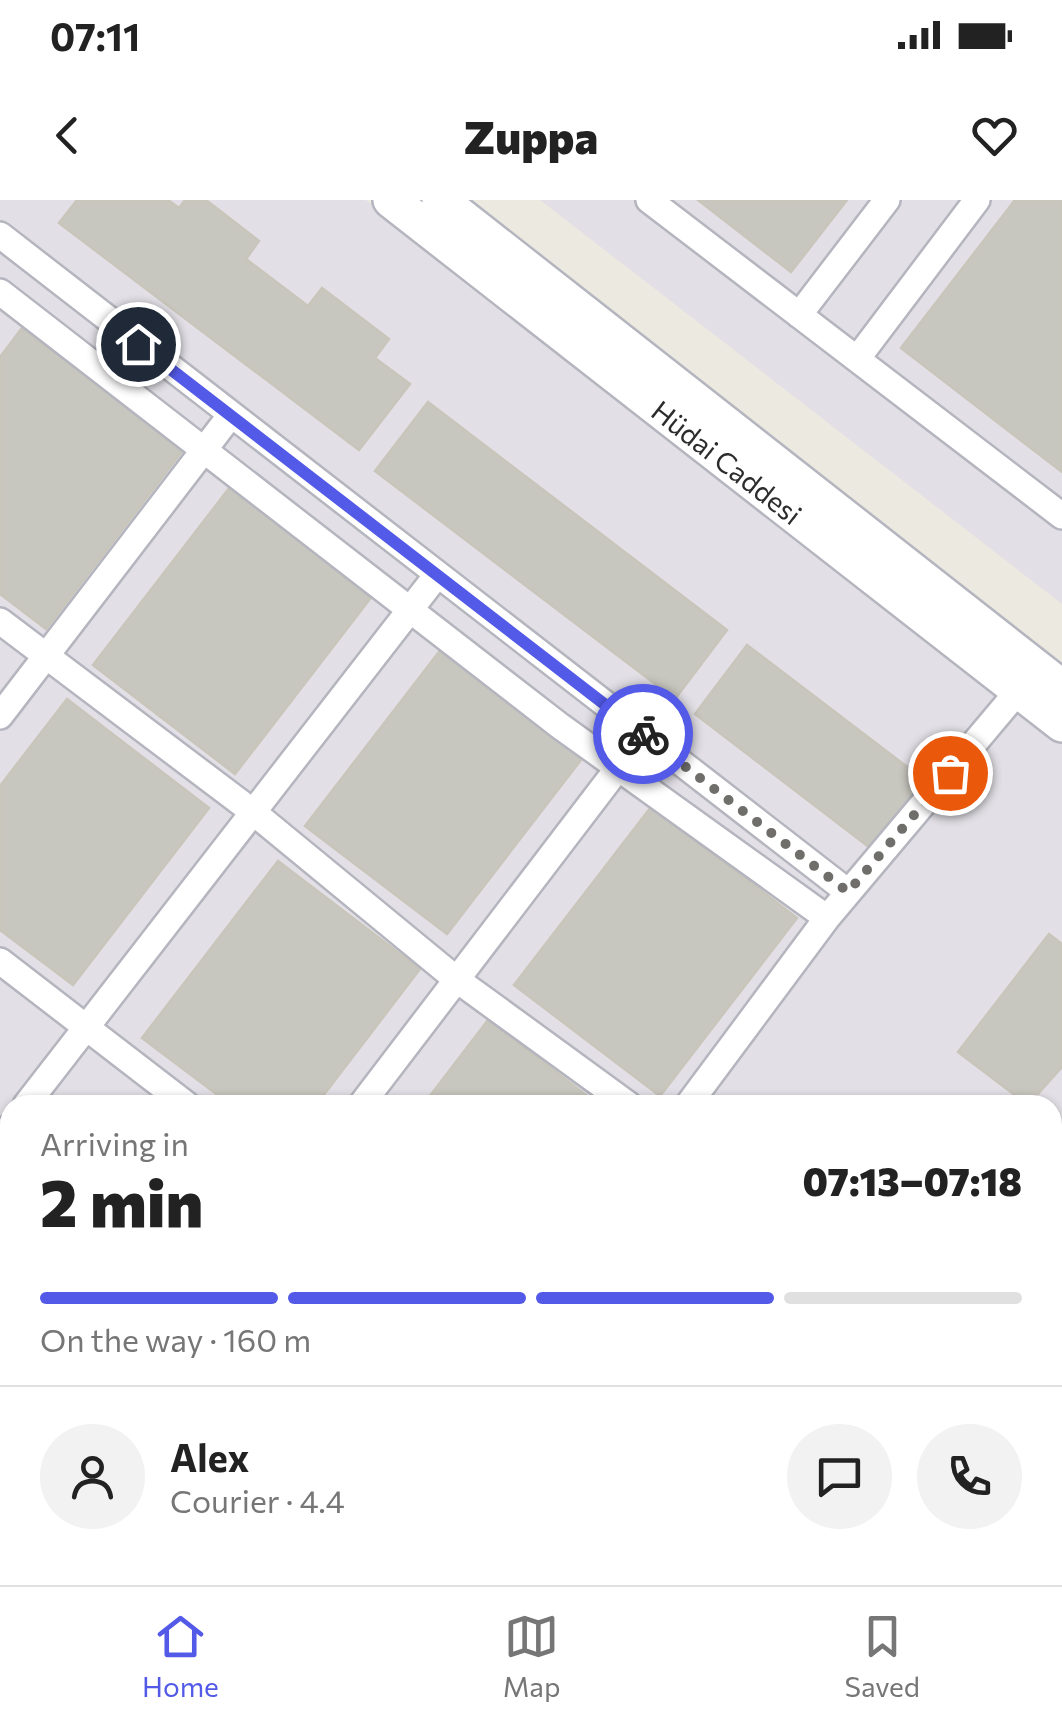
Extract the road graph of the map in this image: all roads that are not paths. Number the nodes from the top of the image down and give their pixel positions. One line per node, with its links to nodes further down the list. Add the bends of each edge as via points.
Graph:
1 (392, 200): 18 (street, Hüdai Caddesi)
2 (440, 200): 17 (street, Hüdai Caddesi)
3 (649, 200): 8 (street)
4 (886, 200): 8 (street)
5 (977, 200): 9 (street)
6 (5, 250): 10 (street)
7 (0, 292): 11 (street)
8 (799, 315): 9 (street)
9 (857, 359): 12 (street)
10 (230, 416): 11 (street); 13 (street)
11 (205, 451): 14 (street); 16 (street)
12 (1062, 516)
13 (437, 575): 14 (street); 21 (street)
14 (411, 611): 22 (street); 23 (street)
15 (0, 621): 16 (street)
16 (46, 656): 19 (street); 23 (street)
17 (1062, 688)
18 (1019, 690): 20 (street, Hüdai Caddesi); 24 (street)
19 (0, 716)
20 (1062, 724)
21 (644, 734): 22 (street); 24 (street)
22 (620, 770): 25 (street); 27 (street)
23 (252, 812): 27 (street); 28 (street)
24 (848, 892): 25 (street)
25 (826, 918): 33 (street)
26 (0, 962): 28 (street)
27 (456, 980): 31 (street); 32 (street)
28 (84, 1025): 29 (street); 30 (street)
29 (33, 1095)
30 (174, 1095)
31 (369, 1095)
32 (615, 1095)
33 (695, 1095)

